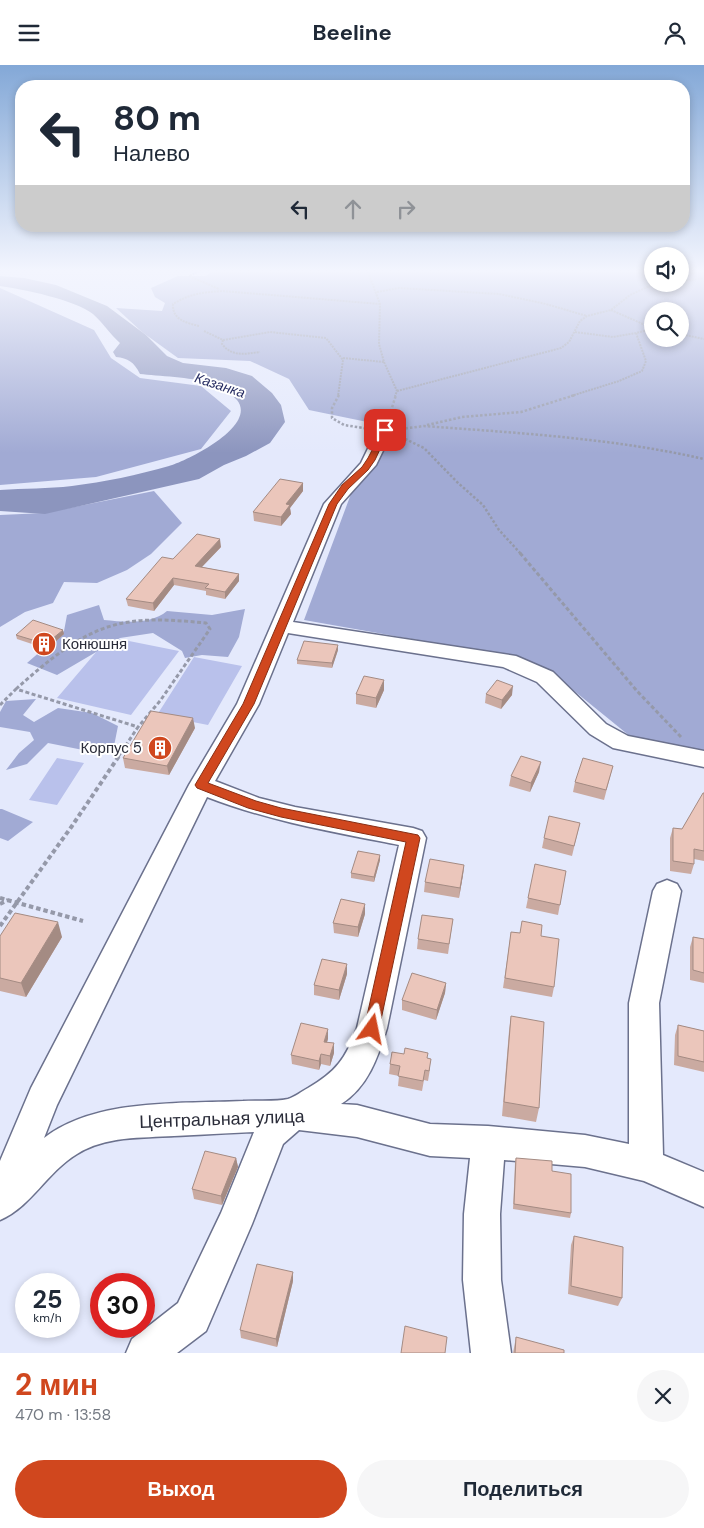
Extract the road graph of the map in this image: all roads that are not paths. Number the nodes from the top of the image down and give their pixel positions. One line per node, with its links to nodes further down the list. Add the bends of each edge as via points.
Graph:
1 (385, 430): 2 (street, via 365,469 345,487 333,504)
2 (280, 626): 3 (street, via 508,661 545,677 598,729 621,742); 4 (street, via 248,704)
3 (703, 758)
4 (201, 785): 6 (street, via 253,805 413,838 364,1055 350,1076 334,1090); 10 (street, via 42,1099)
5 (667, 891): 8 (street, via 644,1003)
6 (293, 1114): 7 (street, Центральная улица, via 357,1121 430,1140); 11 (street, Центральная улица, via 127,1123 97,1128 65,1142 39,1162); 12 (street, via 270,1133 192,1317)
7 (488, 1142): 8 (street, Центральная улица, via 585,1151); 13 (street, via 482,1214 482,1280)
8 (646, 1165): 9 (street, Центральная улица)
9 (704, 1190)
10 (0, 1202)
11 (0, 1206)
12 (146, 1353)
13 (490, 1353)

